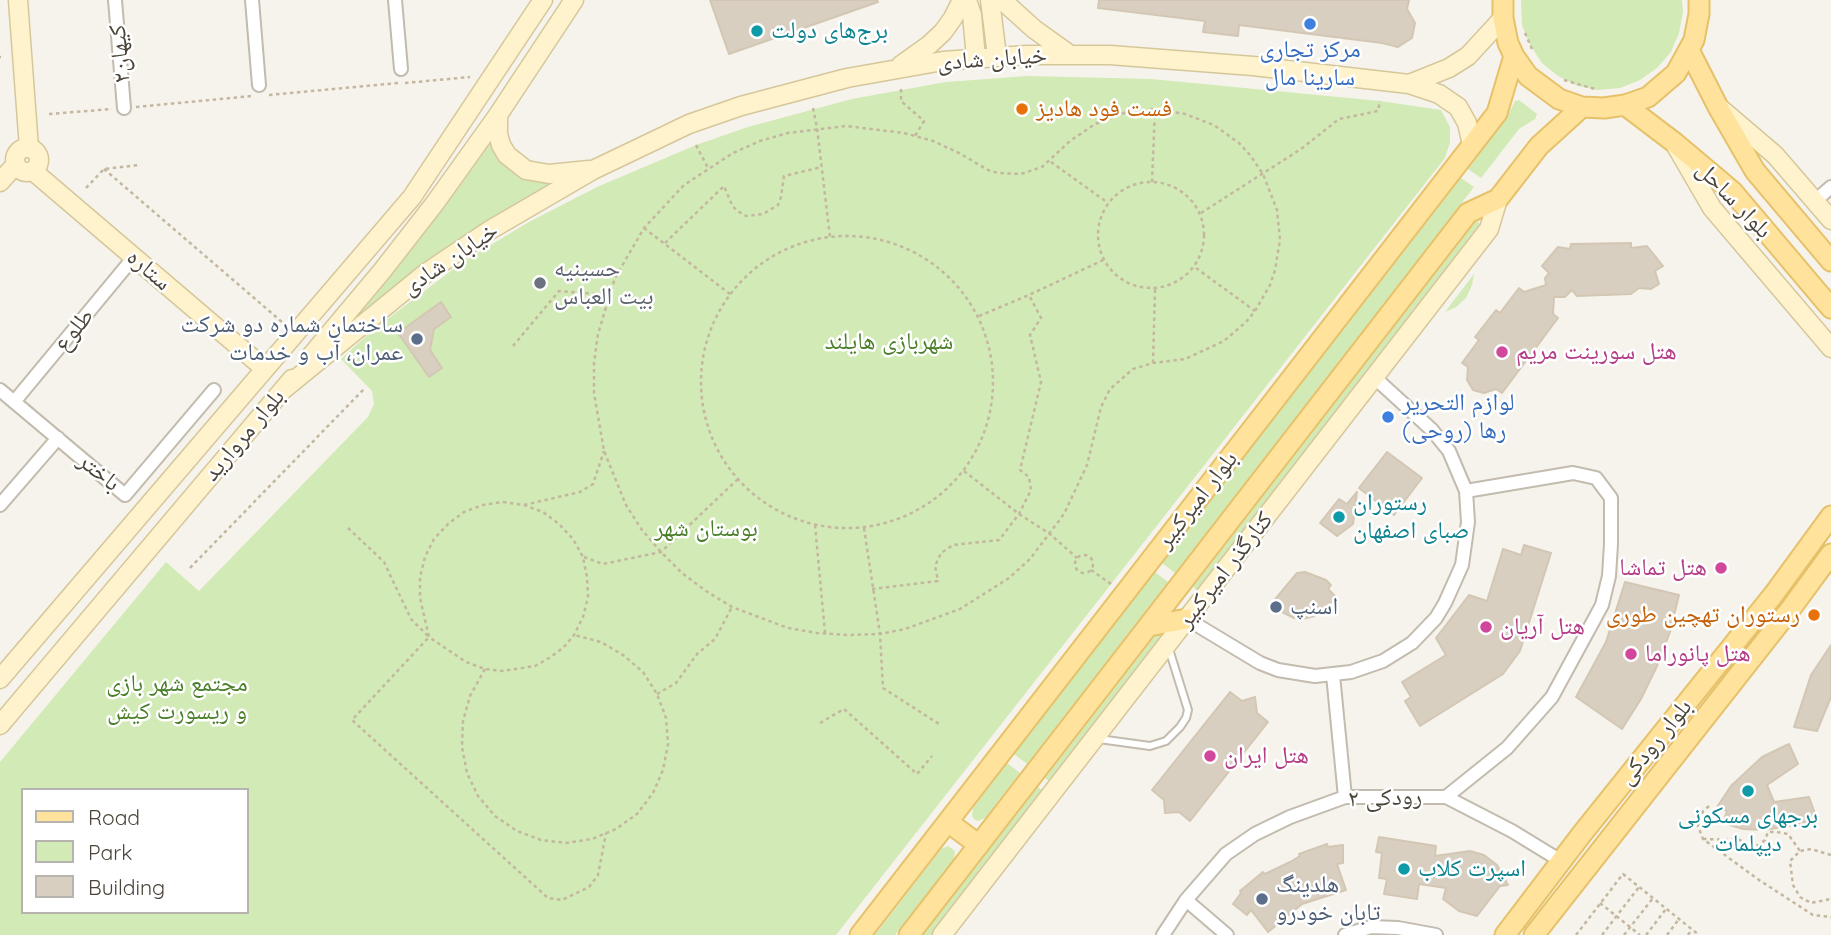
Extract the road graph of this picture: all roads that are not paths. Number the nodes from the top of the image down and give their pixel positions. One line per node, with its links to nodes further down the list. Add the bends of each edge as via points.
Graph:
1 (18, 0): 28 (street)
2 (115, 0): 24 (street, کیهان۲)
3 (252, 0): 20 (street)
4 (395, 0): 18 (street)
5 (543, 0): 41 (street, بلوار مروارید, via 412,197)
6 (574, 0): 25 (street, بلوار مروارید)
7 (1002, 0): 13 (street)
8 (1699, 0): 12 (main road, via 1698,27)
9 (967, 5): 10 (street, via 984,20); 16 (street); 17 (street, via 929,45)
10 (991, 8): 15 (street)
11 (1503, 9): 14 (main road); 19 (street, خیابان شادی, via 1468,57)
12 (1690, 52): 21 (main road, via 1668,82); 23 (main road, بلوار ساحل)
13 (1069, 54): 15 (street, خیابان شادی); 19 (street, خیابان شادی, via 1152,57)
14 (1514, 55): 22 (main road, via 1538,85); 27 (main road, بلوار امیرکبیر, via 1497,113)
15 (997, 56): 16 (street, خیابان شادی)
16 (976, 58): 17 (street, خیابان شادی)
17 (897, 67): 30 (street, خیابان شادی, via 741,106 689,124)
18 (401, 69)
19 (1409, 84): 27 (street, خیابان شادی, via 1439,94 1458,107)
20 (259, 85)
21 (1625, 106): 22 (main road); 26 (main road, بلوار ساحل)
22 (1583, 107): 34 (main road, بلوار امیرکبیر, via 1539,146)
23 (1718, 107): 35 (street, via 1775,155); 38 (main road, بلوار ساحل, via 1755,171)
24 (124, 108)
25 (498, 115): 30 (street, خیابان شادی, via 501,145 526,170 549,174); 43 (street, بلوار مروارید, via 409,237)
26 (1675, 143): 39 (main road, بلوار ساحل, via 1732,191); 40 (street, via 1712,208)
27 (1472, 145): 63 (main road, بلوار امیرکبیر)
28 (29, 148): 29 (street, via 19,151); 31 (street, via 40,159)
29 (16, 164): 31 (street, via 20,170); 32 (street)
30 (593, 170): 43 (street, خیابان شادی, via 426,273)
31 (33, 171): 37 (street, ستاره)
32 (0, 182)
33 (1831, 187): 35 (street)
34 (1498, 199): 42 (street, کنارگذر امیرکبیر, via 1489,229); 55 (main road, بلوار امیرکبیر, via 1468,213)
35 (1815, 201): 36 (street)
36 (1831, 220)
37 (134, 257): 41 (street, ستاره); 46 (street, طلوع)
38 (1831, 261)
39 (1831, 308)
40 (1831, 348)
41 (265, 369): 51 (street, بلوار مروارید)
42 (1374, 377): 48 (street, via 1449,451); 54 (street, کنارگذر امیرکبیر)
43 (285, 388): 52 (street, بلوار مروارید)
44 (0, 390): 46 (street, باختر)
45 (214, 390): 47 (street, باختر, via 125,495)
46 (14, 402): 47 (street, باختر)
47 (58, 438): 49 (street)
48 (1466, 491): 57 (street, via 1467,541 1445,604 1424,631 1398,653 1367,668); 62 (street, via 1573,473 1596,478 1611,498 1611,544 1602,605 1552,697 1507,748)
49 (0, 505)
50 (1831, 516): 65 (main road, بلوار رودکی)
51 (130, 528): 52 (street, via 129,538 136,546 146,547); 58 (street, بلوار مروارید)
52 (153, 541): 59 (street, بلوار مروارید)
53 (1831, 554): 75 (main road, بلوار رودکی)
54 (1187, 619): 55 (main road); 56 (street, کنارگذر امیرکبیر); 57 (street, via 1260,663 1296,674)
55 (1149, 626): 64 (main road, بلوار امیرکبیر)
56 (1168, 644): 60 (street, کنارگذر امیرکبیر); 60 (lane, via 1188,710 1180,727 1166,741 1150,746)
57 (1333, 675): 61 (street)
58 (0, 679)
59 (0, 725)
60 (1097, 738): 69 (street, کنارگذر امیرکبیر)
61 (1345, 797): 62 (street, رودکی ۲); 66 (street, رودکی ۲, via 1255,834 1226,853)
62 (1446, 797): 65 (street, رودکی ۲)
63 (948, 822): 64 (main road); 67 (main road, بلوار امیرکبیر)
64 (979, 845): 68 (main road, بلوار امیرکبیر)
65 (1561, 861): 74 (main road, بلوار رودکی)
66 (1186, 900): 70 (street, رودکی ۲); 71 (street)
67 (860, 935)
68 (909, 935)
69 (942, 935)
70 (1163, 935)
71 (1227, 935)
72 (1345, 935): 73 (street, via 1371,928 1398,928)
73 (1436, 935)
74 (1506, 935)
75 (1534, 935)

